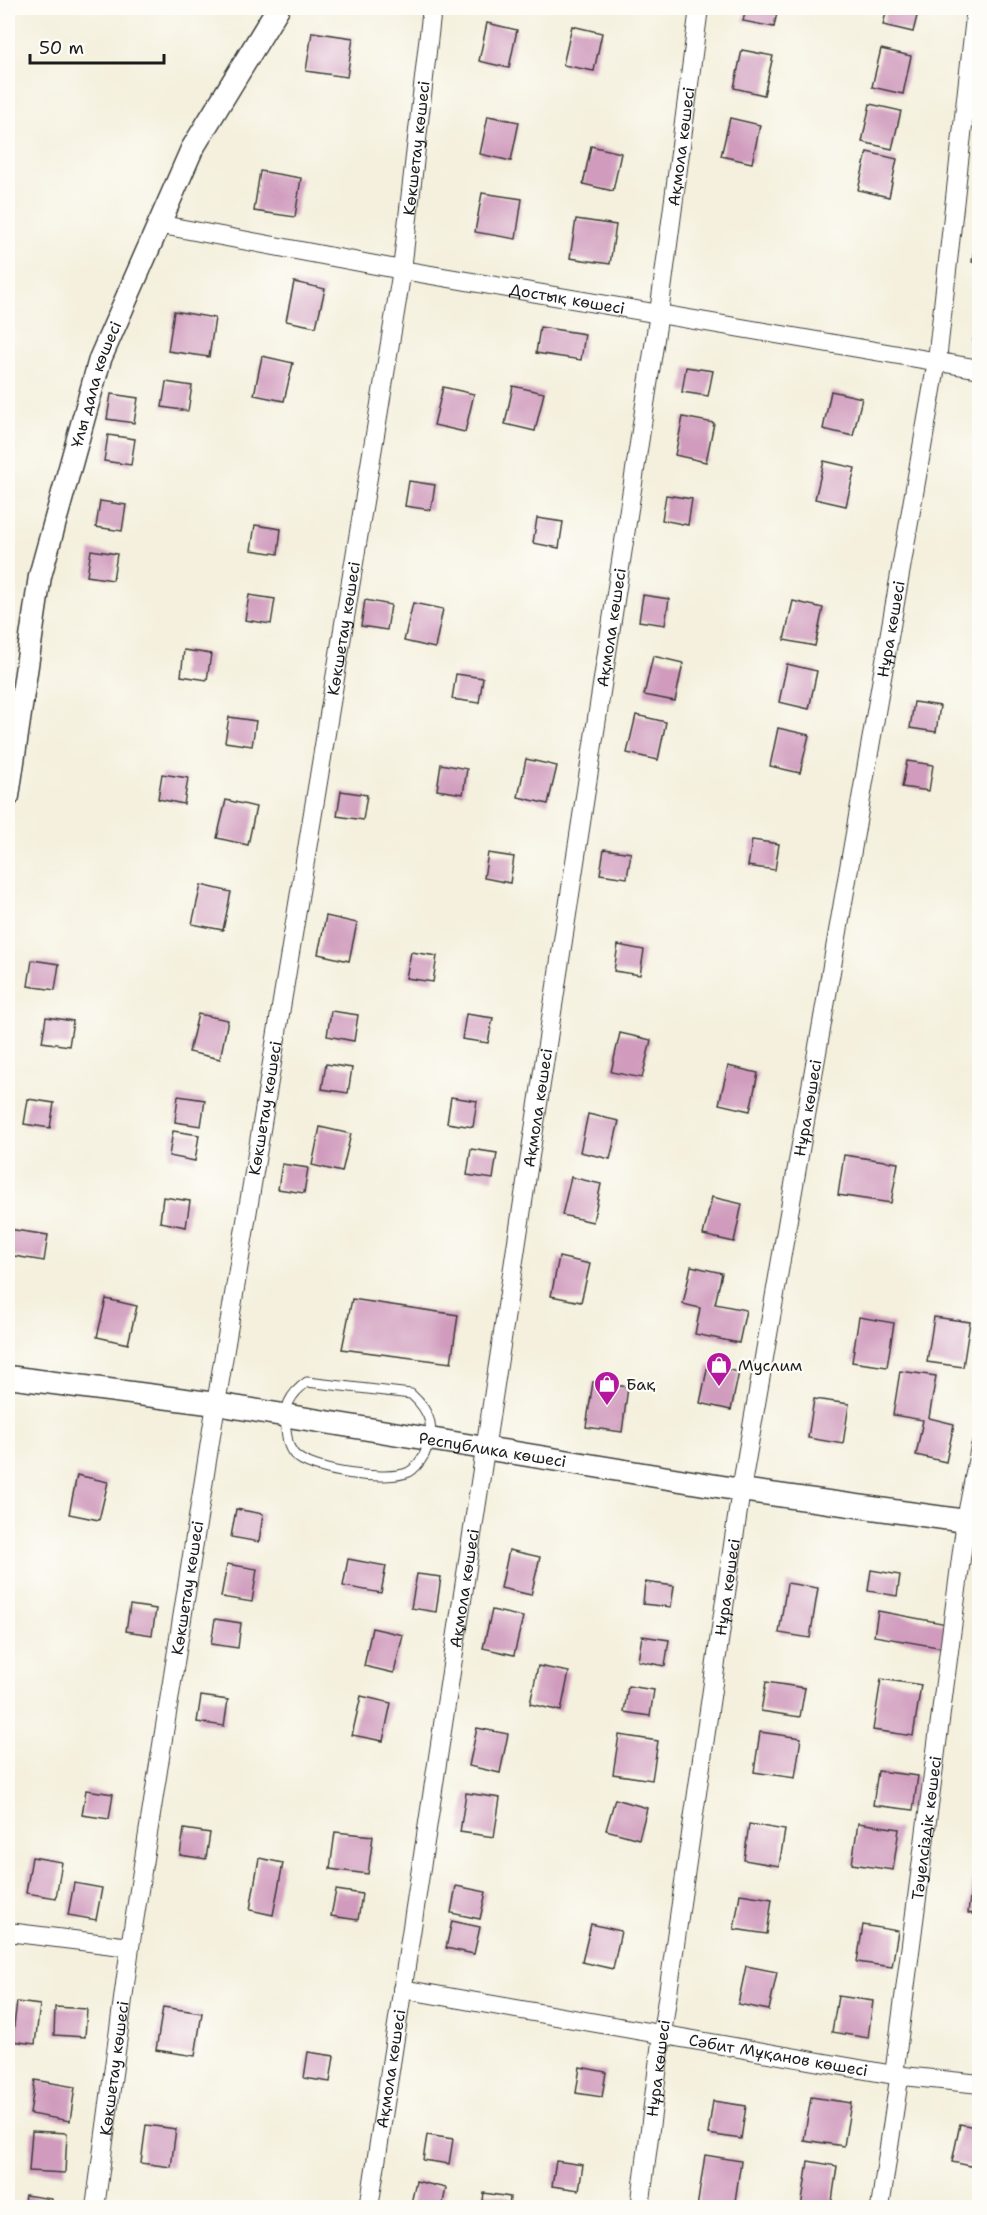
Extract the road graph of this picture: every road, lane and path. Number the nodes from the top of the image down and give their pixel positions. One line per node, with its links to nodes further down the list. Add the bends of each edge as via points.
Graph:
1 (278, 8): 5 (street, Ұлы дала көшесі, via 192,149)
2 (432, 8): 6 (street, Көкшетау көшесі)
3 (699, 8): 7 (street, Ақмола көшесі)
4 (976, 8): 8 (street, Нұра көшесі)
5 (157, 224): 6 (street, Достық көшесі); 10 (street, Ұлы дала көшесі, via 100,359 40,576)
6 (402, 270): 7 (street, Достық көшесі); 12 (street, Көкшетау көшесі)
7 (658, 313): 8 (street, Достық көшесі); 16 (street, Ақмола көшесі)
8 (937, 361): 9 (street, Достық көшесі); 17 (street, Нұра көшесі)
9 (980, 369)
10 (8, 796)
11 (8, 1377): 12 (street, Республика көшесі)
12 (216, 1404): 13 (street, Республика көшесі); 20 (street, Көкшетау көшесі)
13 (284, 1416): 14 (street, Республика көшесі); 14 (lane, via 289,1398 307,1382 411,1394 428,1413); 14 (lane, via 288,1443 294,1454 306,1464 345,1473 409,1472 419,1464)
14 (432, 1439): 16 (street, Республика көшесі)
15 (980, 1446): 18 (street, Тәуелсіздік көшесі)
16 (483, 1448): 17 (street, Республика көшесі); 21 (street, Ақмола көшесі)
17 (741, 1490): 18 (street, Республика көшесі); 22 (street, Нұра көшесі)
18 (973, 1521): 23 (street, Тәуелсіздік көшесі)
19 (8, 1932): 20 (street)
20 (130, 1947): 25 (street, Көкшетау көшесі)
21 (402, 1989): 22 (street, Сәбит Мұқанов көшесі); 26 (street, Ақмола көшесі)
22 (662, 2034): 23 (street, Сәбит Мұқанов көшесі); 27 (street, Нұра көшесі)
23 (894, 2075): 24 (street, Сәбит Мұқанов көшесі); 28 (street, Тәуелсіздік көшесі, via 898,2079)
24 (980, 2084)
25 (95, 2208)
26 (369, 2208)
27 (640, 2208)
28 (880, 2208)

